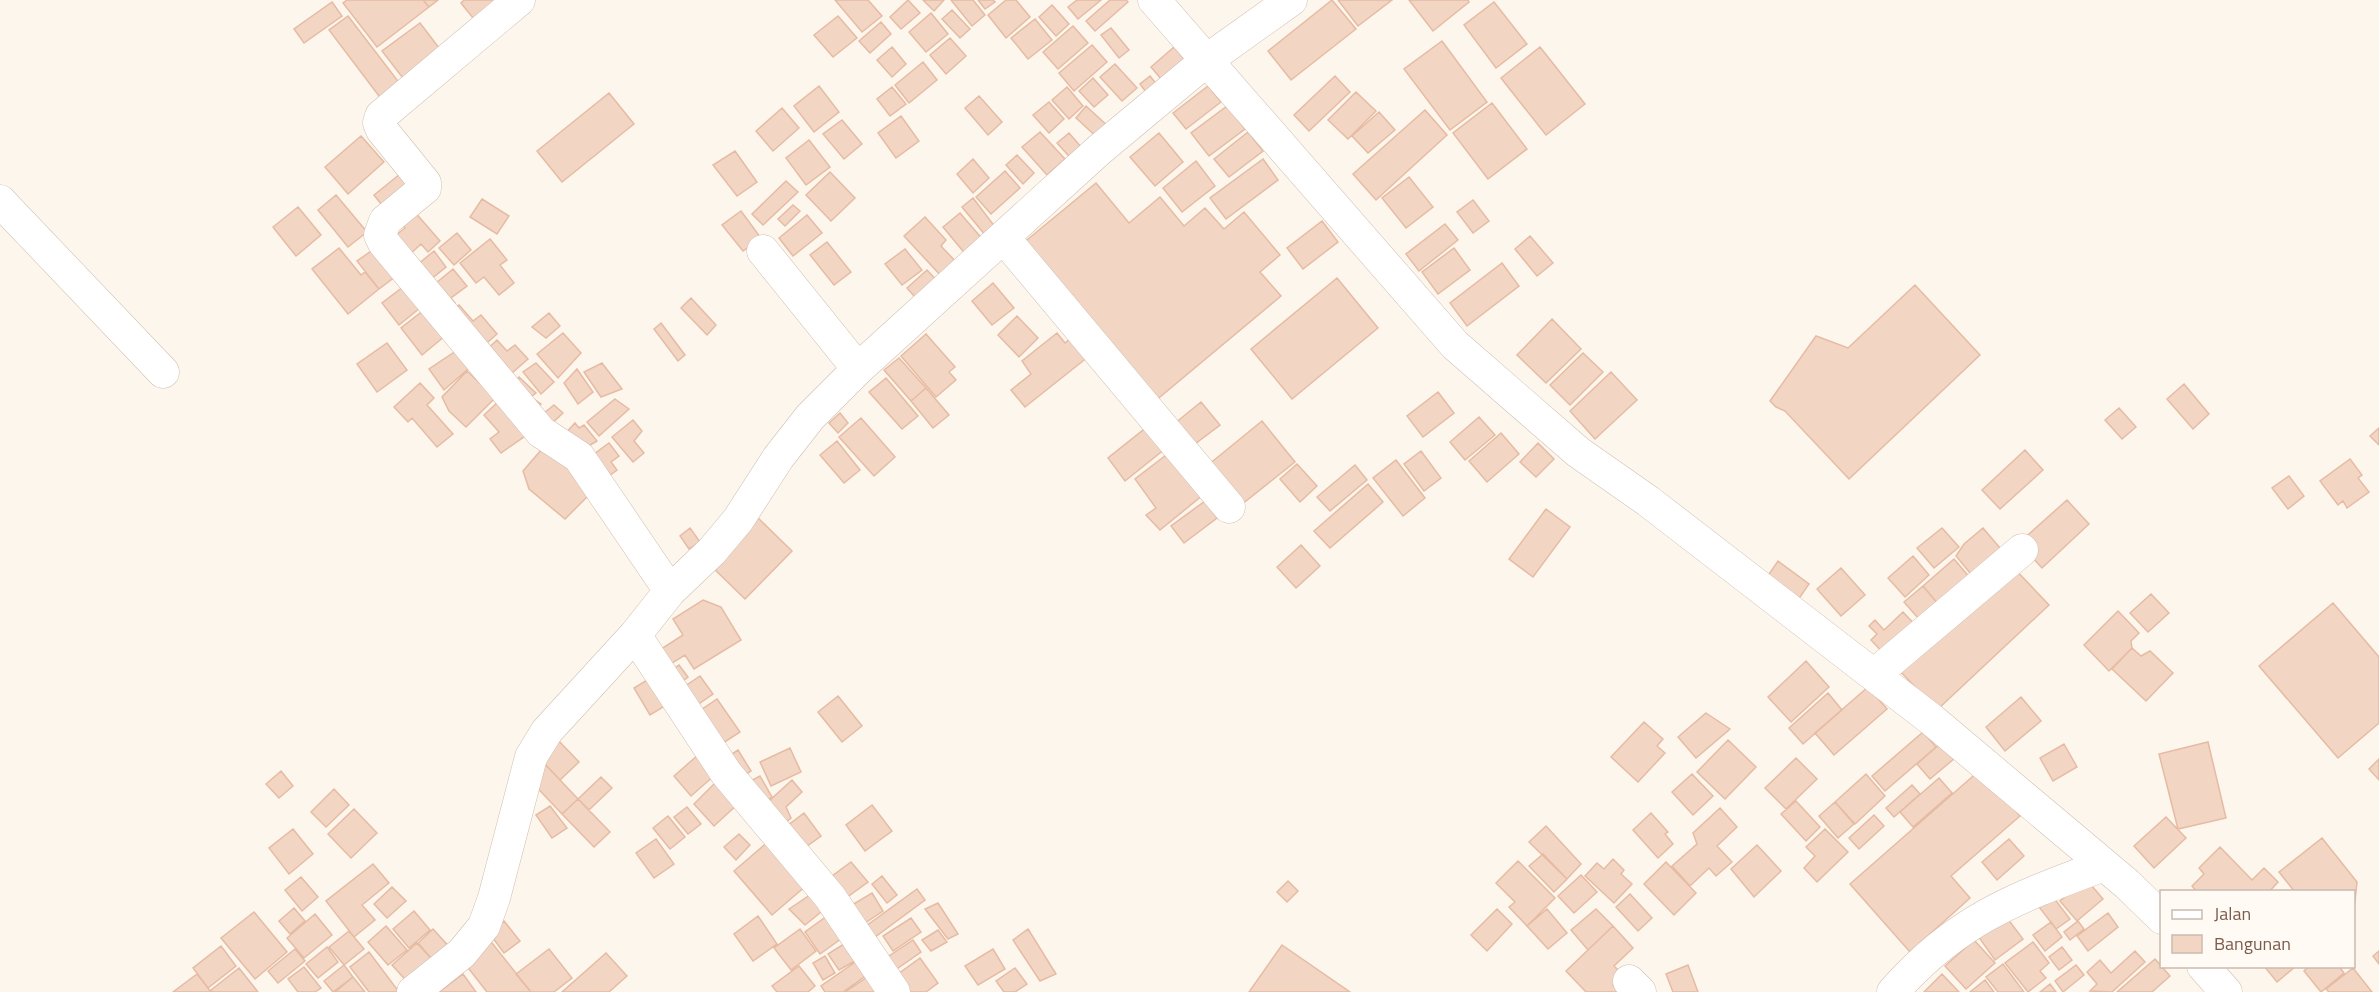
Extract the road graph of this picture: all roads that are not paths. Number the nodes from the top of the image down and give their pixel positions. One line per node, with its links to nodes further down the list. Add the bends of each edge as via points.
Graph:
1 (519, 0): 12 (street, via 381,116 382,130 425,188 385,221 380,235 541,432 579,457)
2 (1154, 0): 4 (street)
3 (1291, 0): 4 (street)
4 (1207, 60): 6 (street, via 1099,150); 14 (street, via 1455,345 1578,452)
5 (0, 201): 9 (street)
6 (1004, 238): 8 (street); 10 (street)
7 (763, 251): 8 (street)
8 (858, 369): 12 (street, via 810,417 738,520)
9 (163, 372)
10 (1229, 507)
11 (2022, 550): 14 (street)
12 (670, 591): 13 (street)
13 (635, 635): 18 (street, via 547,731 531,757 495,898 484,926 462,953); 19 (street, via 726,773 830,897)
14 (1874, 675): 15 (street)
15 (2104, 865): 16 (street); 20 (street, via 2011,900 1979,917 1938,947)
16 (2160, 916)
17 (2205, 968): 21 (street)
18 (413, 992)
19 (894, 992)
20 (1893, 992)
21 (2226, 992)

